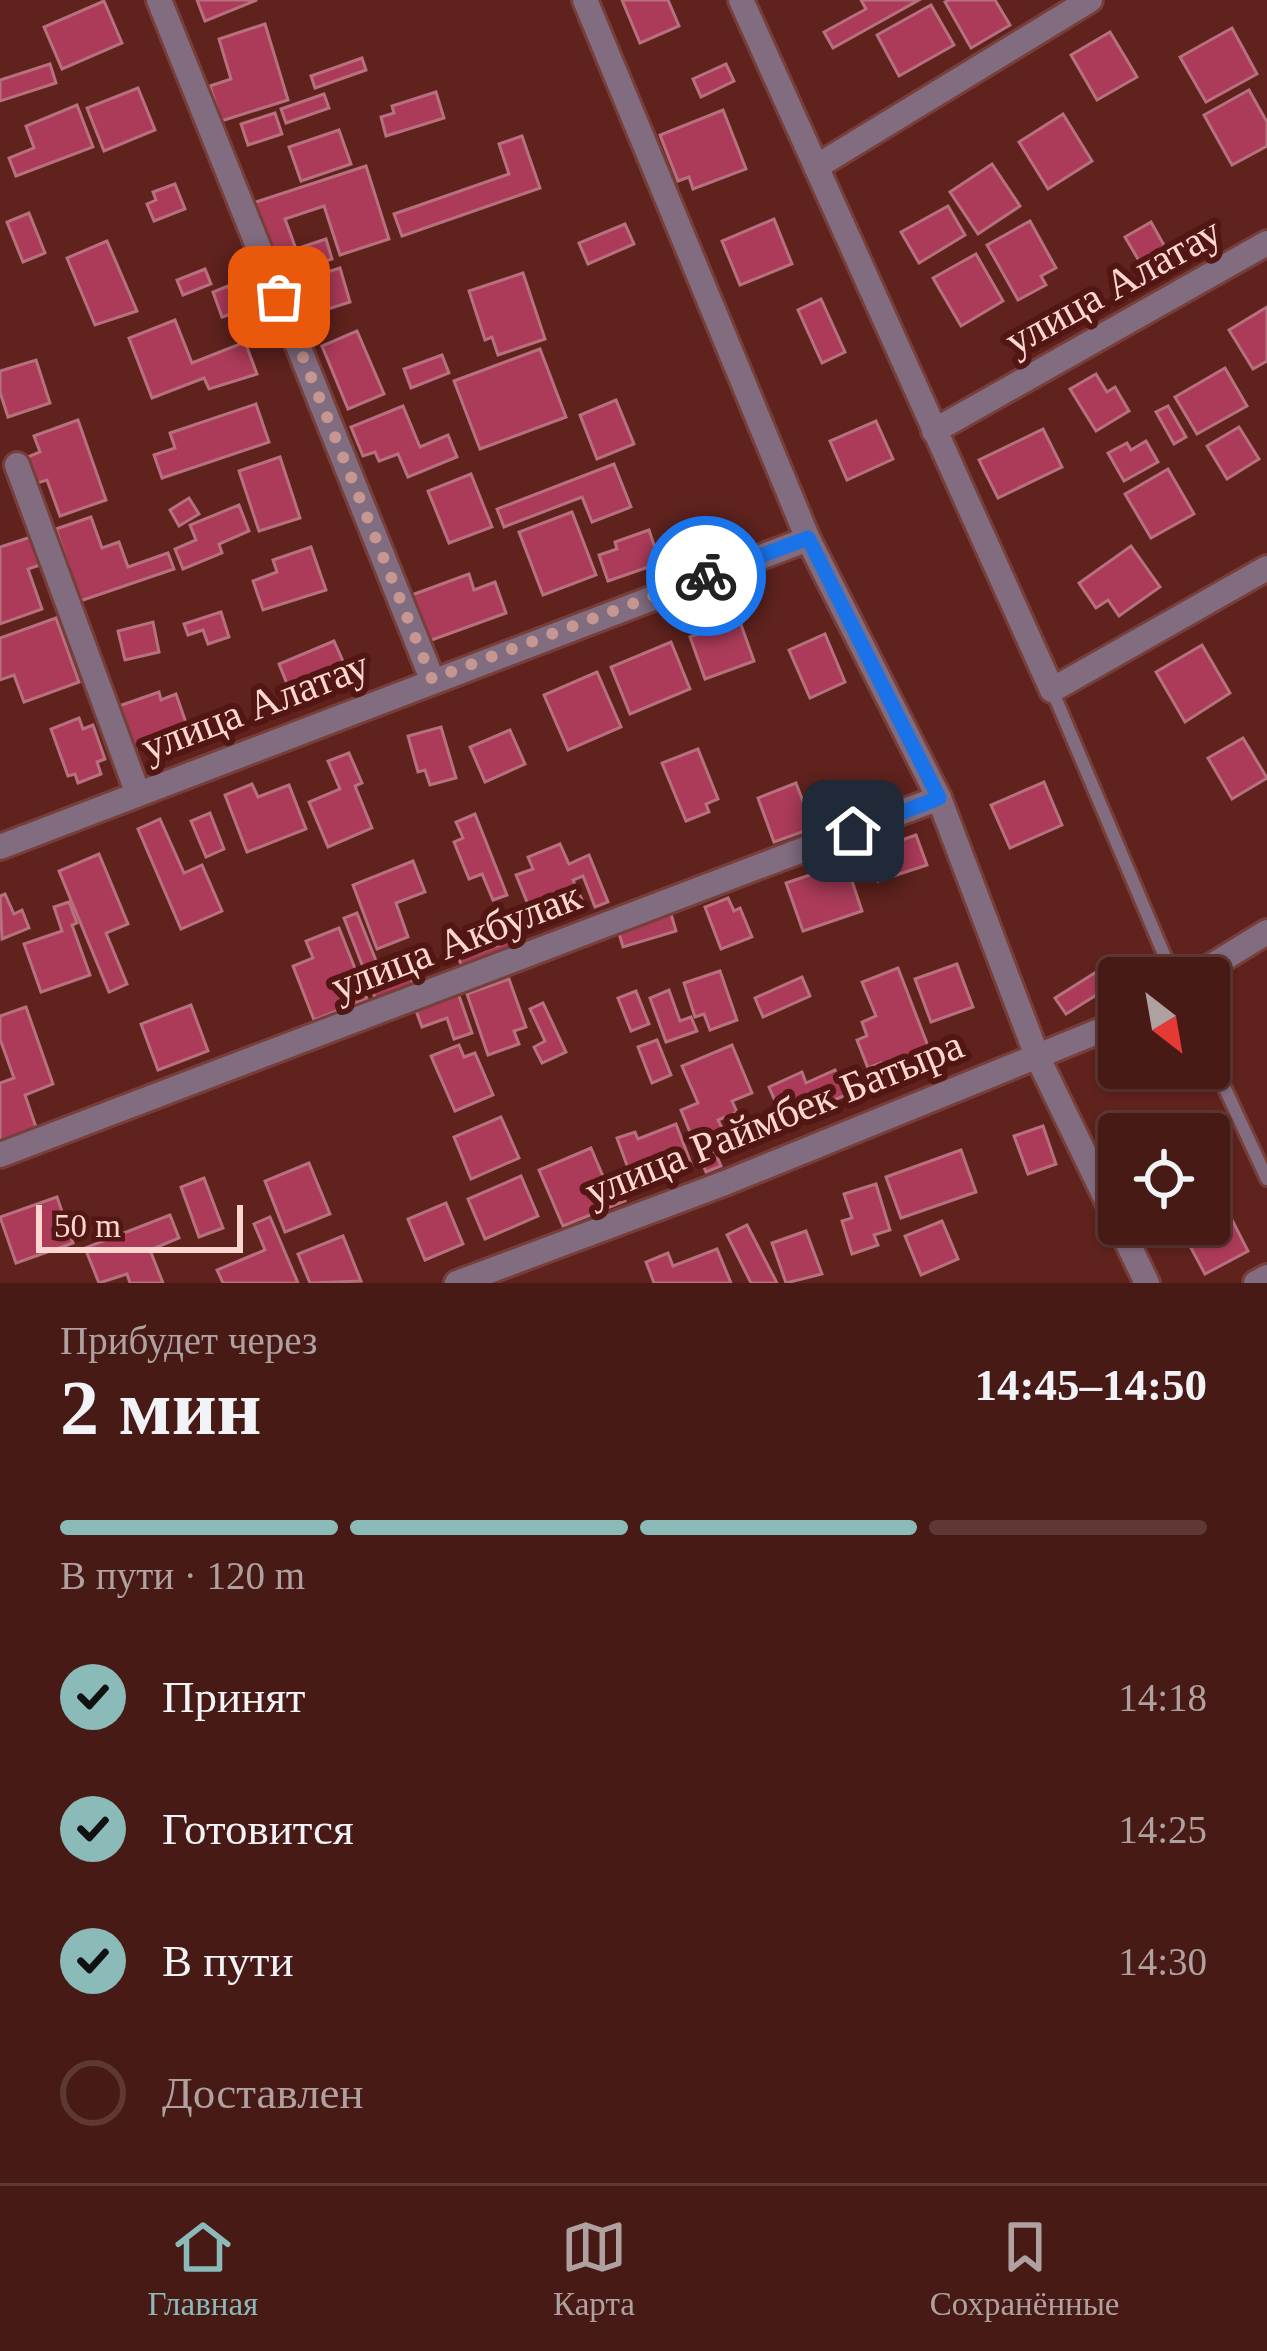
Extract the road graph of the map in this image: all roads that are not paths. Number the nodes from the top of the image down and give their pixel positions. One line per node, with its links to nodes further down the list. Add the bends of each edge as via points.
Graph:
1 (159, 0): 11 (street)
2 (585, 0): 9 (street)
3 (741, 0): 5 (street)
4 (1090, 0): 5 (street)
5 (816, 167): 7 (street)
6 (1267, 243): 7 (street, улица Алатау)
7 (934, 431): 12 (street)
8 (17, 465): 13 (street)
9 (808, 538): 11 (street, улица Алатау); 14 (street)
10 (1267, 568): 12 (street)
11 (432, 679): 13 (street, улица Алатау)
12 (1052, 690): 17 (lane)
13 (138, 794): 15 (street, улица Алатау)
14 (939, 798): 20 (street); 22 (street, улица Акбулак)
15 (0, 847)
16 (1267, 932): 18 (street)
17 (1165, 957)
18 (1226, 957)
19 (1098, 1031): 20 (street, улица Раймбек Батыра)
20 (1037, 1056): 25 (street, улица Раймбек Батыра); 26 (street)
21 (1225, 1089): 23 (lane)
22 (0, 1155)
23 (1267, 1179)
24 (1267, 1277): 27 (street)
25 (457, 1283)
26 (1147, 1283)
27 (1256, 1283)

